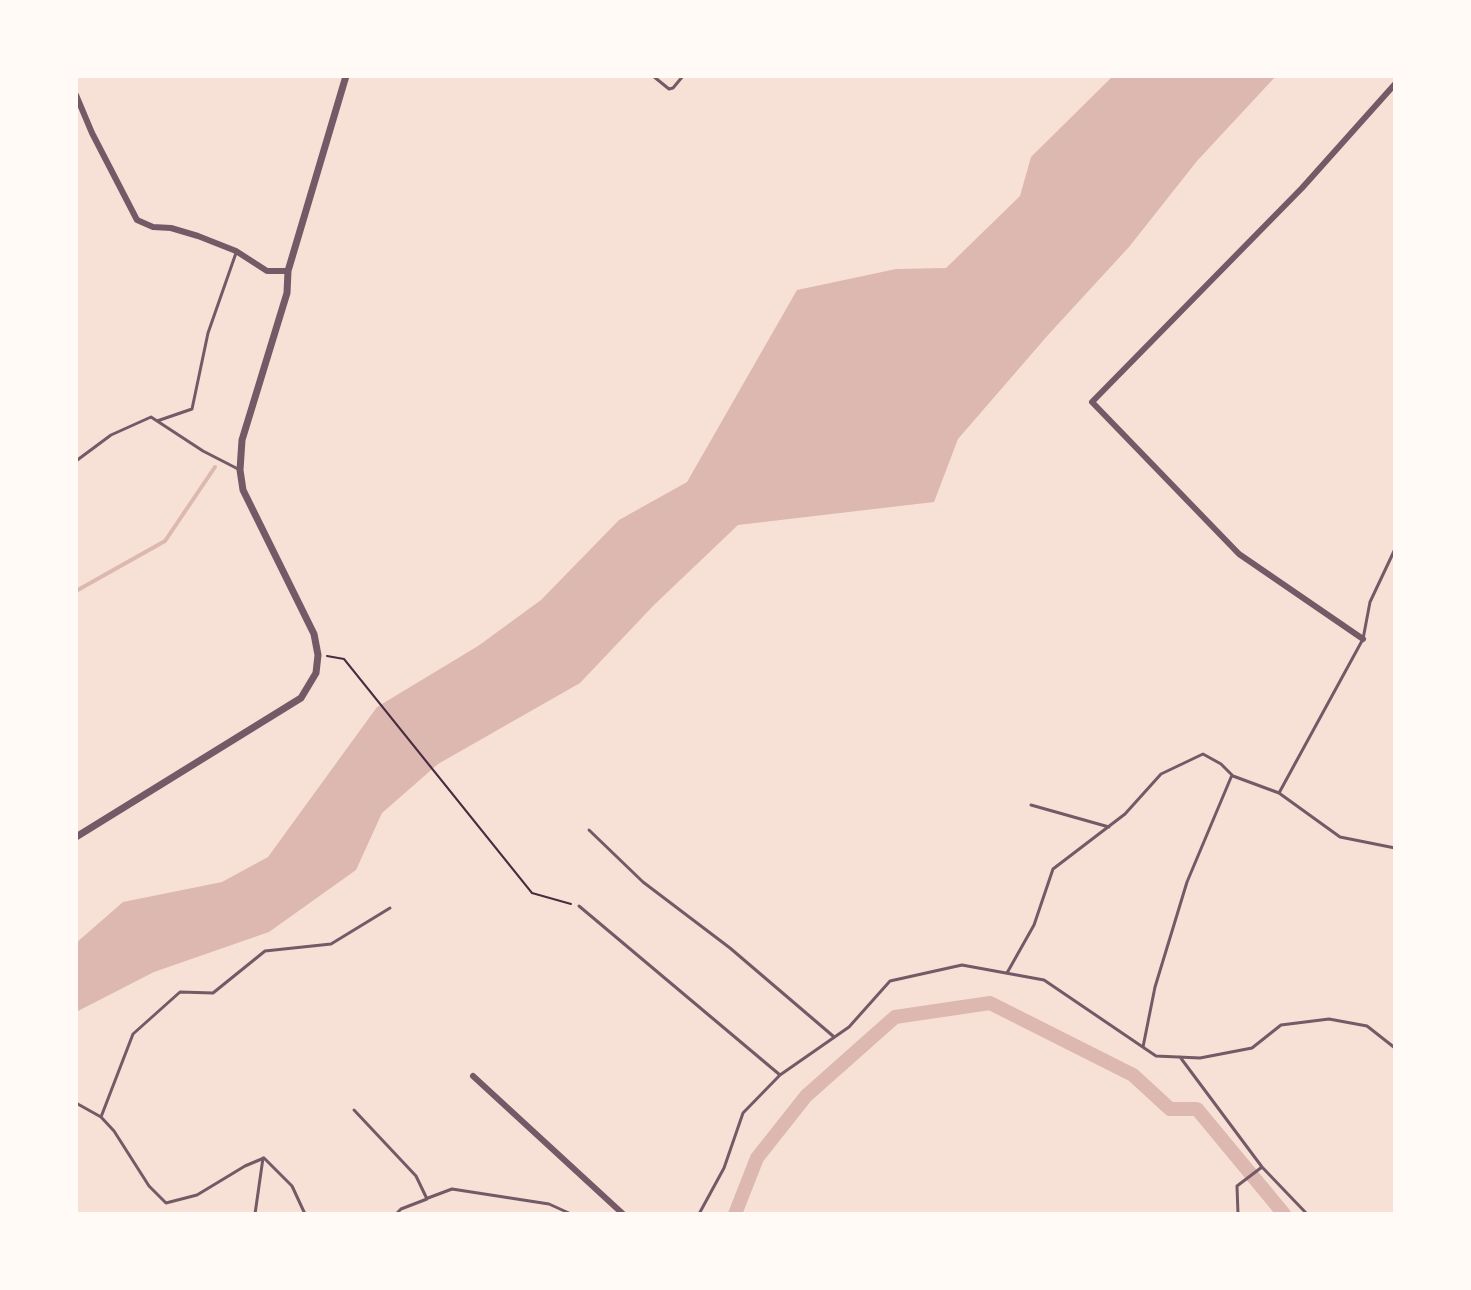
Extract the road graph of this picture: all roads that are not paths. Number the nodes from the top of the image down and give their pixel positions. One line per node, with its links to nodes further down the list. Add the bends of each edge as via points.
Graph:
1 (346, 76): 7 (street)
2 (653, 76): 3 (lane, via 669,89)
3 (683, 76)
4 (1395, 84): 12 (street, via 1302,188 1092,402 1239,554)
5 (76, 95): 6 (street, via 137,220)
6 (236, 251): 7 (street, via 267,271); 8 (lane, via 208,333 192,409)
7 (288, 271): 10 (street, via 287,293 242,440)
8 (157, 421): 9 (lane, via 151,417 111,435); 10 (lane)
9 (76, 461)
10 (240, 470): 18 (street, via 243,490 314,634 316,673 301,698)
11 (1395, 549): 12 (lane, via 1370,602)
12 (1363, 639): 14 (lane)
13 (1232, 775): 14 (lane); 16 (lane, via 1203,754 1161,774); 24 (lane, via 1187,882)
14 (1279, 793): 19 (lane, via 1340,837)
15 (1031, 805): 16 (lane)
16 (1109, 827): 22 (lane, via 1053,869 1034,925)
17 (589, 830): 23 (lane, via 643,882)
18 (76, 837)
19 (1395, 848)
20 (579, 906): 27 (lane)
21 (390, 908): 31 (lane, via 331,944 265,951 213,993 180,992 133,1034)
22 (1007, 973): 23 (lane, via 962,965 890,981); 24 (lane, via 1044,980)
23 (834, 1037): 27 (lane)
24 (1143, 1047): 26 (lane, via 1156,1056)
25 (1395, 1048): 26 (lane, via 1367,1026 1329,1019 1281,1025 1252,1048)
26 (1180, 1057): 33 (lane)
27 (780, 1075): 40 (lane, via 743,1113 724,1168)
28 (473, 1076): 39 (street)
29 (76, 1103): 31 (lane)
30 (354, 1110): 34 (lane, via 416,1176)
31 (101, 1117): 32 (lane, via 166,1203 197,1195)
32 (264, 1158): 35 (lane); 36 (lane, via 292,1186)
33 (1262, 1167): 41 (lane, via 1237,1186); 42 (lane)
34 (427, 1199): 37 (lane); 38 (lane, via 452,1189 549,1204)
35 (255, 1214)
36 (305, 1214)
37 (396, 1214)
38 (571, 1214)
39 (623, 1214)
40 (699, 1214)
41 (1238, 1214)
42 (1307, 1214)

